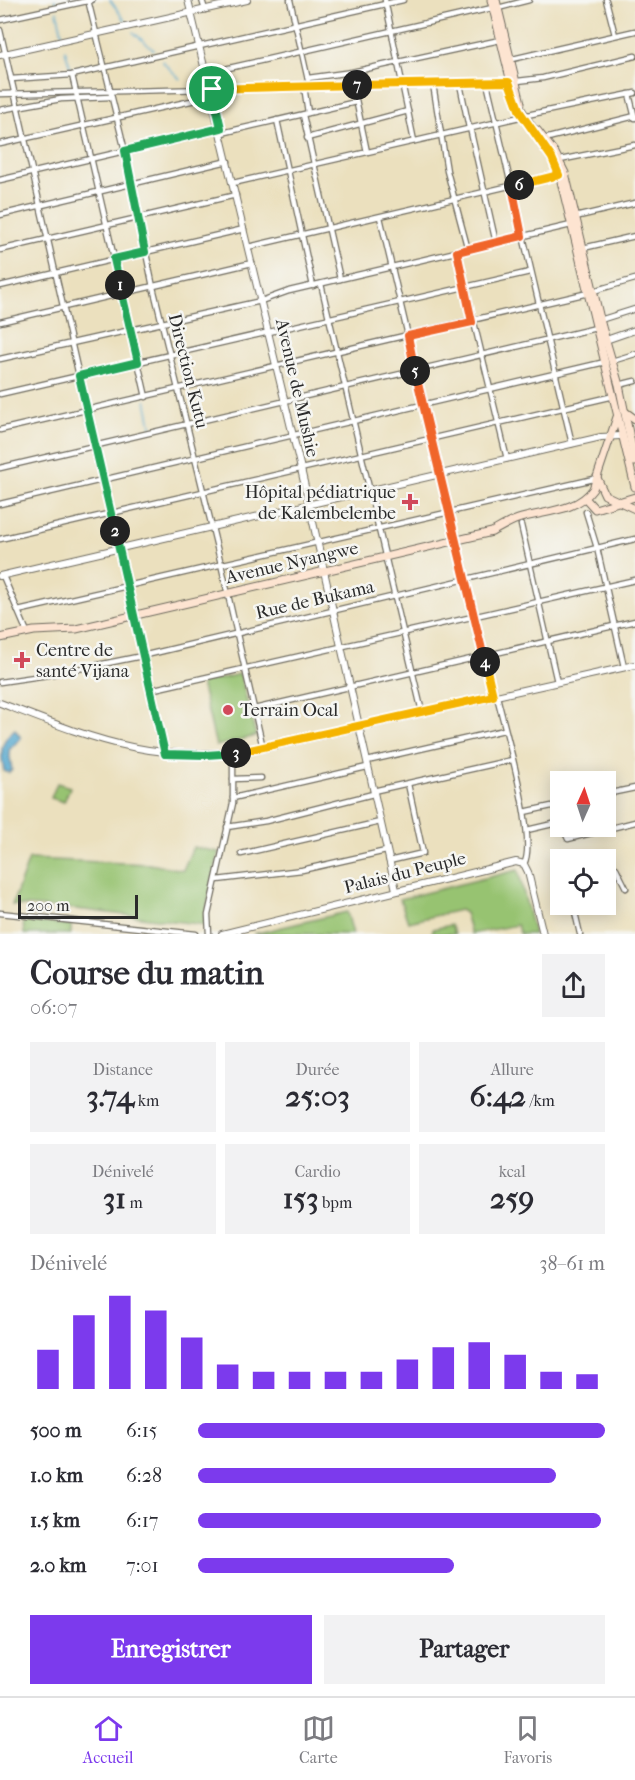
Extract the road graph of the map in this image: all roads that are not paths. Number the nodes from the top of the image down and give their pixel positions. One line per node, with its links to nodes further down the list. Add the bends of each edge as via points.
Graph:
1 (90, 0): 15 (street); 20 (street, Direction Kutu)
2 (189, 0): 14 (street, Avenue de Mushie)
3 (202, 0): 13 (street)
4 (247, 0): 10 (street)
5 (290, 0): 16 (street)
6 (403, 0): 11 (street)
7 (490, 0): 12 (main road)
8 (529, 0): 12 (street)
9 (606, 0): 21 (street)
10 (233, 2): 13 (street)
11 (385, 2): 16 (street); 18 (street)
12 (496, 5): 18 (street); 22 (main road); 27 (main road)
13 (205, 10): 14 (street)
14 (192, 13): 20 (street); 23 (street, Avenue de Mushie)
15 (0, 20)
16 (296, 24): 23 (street); 24 (street)
17 (0, 30): 25 (street)
18 (392, 30): 24 (street); 28 (street)
19 (635, 31): 21 (street)
20 (97, 34): 25 (street); 29 (street, Direction Kutu)
21 (615, 35): 27 (street)
22 (500, 40): 27 (main road); 28 (street)
23 (200, 46): 29 (street); 30 (street, Avenue de Mushie)
24 (302, 51): 30 (street); 32 (street)
25 (3, 55): 33 (street)
26 (635, 56): 34 (street)
27 (508, 60): 34 (main road)
28 (399, 63): 32 (street); 36 (street)
29 (105, 68): 31 (street); 41 (street, Direction Kutu)
30 (207, 73): 42 (street, Avenue de Mushie)
31 (72, 75): 33 (street); 46 (street)
32 (308, 78): 39 (street)
33 (11, 79): 44 (street)
34 (512, 82): 35 (street); 53 (main road)
35 (487, 83): 38 (street); 57 (street)
36 (403, 84): 37 (street); 40 (street); 51 (street)
37 (432, 84): 38 (street); 62 (street)
38 (460, 84): 60 (street)
39 (306, 86): 40 (street); 42 (street); 52 (street)
40 (353, 86): 48 (street)
41 (110, 90): 42 (street); 46 (street); 47 (street, Direction Kutu)
42 (212, 92): 55 (street); 61 (street, Avenue de Mushie)
43 (0, 94): 44 (street)
44 (13, 94): 46 (street); 49 (street)
45 (632, 94): 53 (street); 54 (street)
46 (77, 95): 47 (street); 49 (street); 59 (street)
47 (111, 97): 55 (street, Direction Kutu)
48 (356, 102): 52 (street); 58 (street)
49 (17, 106): 50 (street); 64 (street)
50 (0, 110)
51 (408, 111): 58 (street); 66 (street)
52 (306, 114): 56 (street); 63 (street)
53 (525, 116): 57 (street); 65 (main road); 77 (main road)
54 (635, 117): 65 (street)
55 (117, 118): 59 (street); 69 (street, Direction Kutu)
56 (277, 120): 61 (street); 75 (street)
57 (496, 122): 60 (street); 81 (street)
58 (361, 125): 63 (street); 70 (street)
59 (84, 126): 64 (street); 71 (street)
60 (470, 128): 62 (street); 83 (street)
61 (221, 131): 69 (street); 73 (street, Avenue de Mushie)
62 (440, 135): 66 (street); 85 (street)
63 (307, 138): 74 (street)
64 (25, 139): 67 (street); 76 (street)
65 (544, 139): 72 (main road)
66 (414, 141): 70 (street)
67 (0, 144)
68 (635, 145): 72 (street)
69 (125, 151): 71 (street); 80 (street, Direction Kutu)
70 (367, 152): 74 (street)
71 (90, 159): 76 (street); 82 (street)
72 (560, 160): 77 (main road)
73 (228, 161): 79 (street, Avenue de Mushie); 80 (street)
74 (313, 164): 75 (street); 94 (street)
75 (288, 170): 79 (street); 95 (street)
76 (32, 172): 78 (street); 87 (street)
77 (562, 174): 81 (street); 91 (main road)
78 (0, 180)
79 (233, 183): 84 (street, Avenue de Mushie)
80 (130, 185): 82 (street); 89 (street, Direction Kutu)
81 (512, 186): 83 (street); 96 (street)
82 (99, 192): 87 (street); 92 (street)
83 (485, 193): 85 (street); 99 (street)
84 (236, 195): 89 (street); 93 (street, Avenue de Mushie)
85 (454, 199): 90 (street); 103 (street)
86 (635, 203): 91 (street)
87 (40, 206): 88 (street); 98 (street)
88 (0, 215)
89 (138, 218): 92 (street); 104 (street, Direction Kutu)
90 (380, 218): 94 (street); 108 (street)
91 (570, 223): 96 (street); 101 (main road)
92 (106, 225): 98 (street); 106 (street)
93 (244, 229): 100 (street, Avenue de Mushie); 104 (street)
94 (329, 229): 95 (street); 111 (street)
95 (303, 235): 100 (street); 116 (street)
96 (522, 236): 99 (street); 109 (street)
97 (635, 236): 101 (street)
98 (47, 239): 102 (street); 110 (street)
99 (496, 243): 103 (street)
100 (248, 247): 107 (street, Avenue de Mushie)
101 (580, 249): 118 (main road)
102 (0, 250)
103 (468, 250): 105 (street)
104 (145, 252): 106 (street); 115 (street, Direction Kutu)
105 (457, 252): 108 (street); 117 (street)
106 (114, 259): 110 (street); 119 (street)
107 (252, 263): 115 (street); 120 (street, Avenue de Mushie)
108 (391, 267): 111 (street); 121 (street)
109 (530, 272): 117 (street); 122 (street)
110 (55, 274): 114 (street); 123 (street)
111 (340, 279): 113 (street)
112 (635, 279): 118 (street)
113 (321, 284): 116 (street); 125 (street)
114 (0, 286)
115 (153, 286): 119 (street); 128 (street, Direction Kutu)
116 (313, 286): 120 (street)
117 (464, 287): 121 (street); 129 (street)
118 (590, 292): 122 (street); 126 (main road); 131 (main road)
119 (122, 293): 123 (street); 130 (street)
120 (261, 301): 128 (street); 133 (street, Avenue de Mushie)
121 (399, 301): 125 (street); 134 (street)
122 (538, 306): 129 (street); 135 (street)
123 (63, 307): 127 (street); 136 (street)
124 (635, 309): 126 (street)
125 (328, 317): 133 (street); 138 (street)
126 (600, 320): 137 (main road)
127 (0, 322)
128 (162, 322): 130 (street); 140 (street, Direction Kutu)
129 (472, 322): 134 (street); 141 (street)
130 (130, 328): 136 (street); 144 (street)
131 (596, 328): 135 (street); 137 (main road)
132 (635, 330): 137 (street)
133 (269, 331): 140 (street); 145 (street, Avenue de Mushie)
134 (408, 336): 138 (street); 146 (street)
135 (548, 338): 141 (street); 147 (street)
136 (71, 342): 142 (street); 148 (street)
137 (603, 342): 143 (main road)
138 (336, 353): 145 (street); 151 (street)
139 (635, 354): 143 (street)
140 (170, 355): 144 (street); 153 (street, Direction Kutu)
141 (481, 355): 146 (street); 152 (street)
142 (0, 359)
143 (608, 361): 147 (street); 150 (main road); 155 (main road)
144 (138, 362): 148 (street); 156 (street)
145 (277, 366): 153 (street); 157 (street, Avenue de Mushie)
146 (415, 370): 151 (street); 158 (street)
147 (556, 374): 152 (street); 159 (street)
148 (79, 376): 154 (street); 160 (street)
149 (635, 381): 150 (street)
150 (619, 385): 161 (main road)
151 (344, 386): 157 (street); 164 (street)
152 (490, 388): 158 (street); 165 (street)
153 (178, 389): 156 (street); 166 (street, Direction Kutu)
154 (0, 394)
155 (614, 396): 159 (street); 162 (main road)
156 (146, 397): 160 (street)
157 (285, 402): 166 (street); 168 (street, Avenue de Mushie)
158 (422, 405): 164 (street); 171 (street)
159 (564, 407): 165 (street); 172 (street)
160 (87, 411): 167 (street); 173 (street)
161 (624, 411): 163 (main road); 170 (main road)
162 (617, 417): 169 (main road); 170 (main road)
163 (635, 419)
164 (352, 420): 168 (street); 174 (street)
165 (498, 423): 171 (street); 176 (street)
166 (186, 425): 173 (street); 175 (street, Direction Kutu)
167 (0, 430)
168 (293, 435): 175 (street); 179 (street, Avenue de Mushie)
169 (611, 436): 170 (street); 172 (street); 181 (main road)
170 (628, 436): 177 (main road)
171 (430, 438): 174 (street); 180 (street)
172 (572, 444): 176 (street)
173 (95, 446): 178 (street); 182 (street)
174 (360, 454): 179 (street); 184 (street)
175 (195, 458): 182 (street); 185 (street, Direction Kutu)
176 (507, 459): 180 (street)
177 (633, 464): 183 (main road)
178 (0, 468)
179 (301, 469): 185 (street); 190 (street, Avenue de Mushie)
180 (440, 474): 184 (street); 192 (street)
181 (598, 477): 187 (main road); 188 (main road, via 602,491); 192 (street)
182 (103, 480): 189 (street); 194 (street)
183 (635, 487)
184 (369, 491): 190 (street); 197 (street)
185 (204, 492): 194 (street); 196 (street, Direction Kutu)
186 (635, 497): 188 (main road)
187 (586, 498): 188 (main road, via 595,509); 199 (main road, Avenue Nyangwe, via 513,520 492,532)
188 (620, 502): 191 (main road)
189 (0, 504)
190 (309, 505): 196 (street); 201 (street, Avenue de Mushie)
191 (635, 509)
192 (449, 511): 197 (street); 199 (street)
193 (586, 512): 202 (street)
194 (111, 513): 198 (street); 203 (street)
195 (521, 525): 205 (street)
196 (212, 527): 203 (street); 206 (street, Direction Kutu)
197 (379, 527): 201 (street); 204 (street)
198 (0, 539)
199 (457, 540): 204 (main road, Avenue Nyangwe); 209 (street)
200 (635, 540): 202 (street, Rue de Bukama)
201 (318, 542): 206 (street); 207 (street, Avenue de Mushie)
202 (597, 548): 205 (street, Rue de Bukama); 212 (street)
203 (119, 549): 208 (street); 211 (street)
204 (387, 556): 207 (main road, Avenue Nyangwe); 214 (street)
205 (531, 563): 209 (street, Rue de Bukama); 215 (street)
206 (221, 564): 211 (street); 213 (street, Direction Kutu)
207 (324, 571): 213 (main road, Avenue Nyangwe); 216 (street, Avenue de Mushie)
208 (1, 576): 217 (street)
209 (466, 579): 214 (street, Rue de Bukama); 219 (street)
210 (635, 580): 212 (street)
211 (127, 586): 217 (street); 218 (street)
212 (606, 586): 215 (street); 221 (street)
213 (228, 593): 218 (main road, Avenue Nyangwe); 223 (street, Direction Kutu)
214 (394, 595): 216 (street, Rue de Bukama); 224 (street)
215 (540, 600): 219 (street); 226 (street)
216 (333, 610): 223 (street, Rue de Bukama); 227 (street, Avenue de Mushie)
217 (18, 611): 222 (street)
218 (134, 616): 222 (main road, Avenue Nyangwe, via 68,630); 228 (street)
219 (474, 616): 224 (street); 229 (street)
220 (635, 621): 221 (street)
221 (615, 626): 226 (street); 231 (street)
222 (27, 632): 225 (main road, Avenue Nyangwe)
223 (237, 632): 228 (street, Rue de Bukama); 232 (street, Direction Kutu)
224 (403, 632): 227 (street); 233 (street)
225 (0, 638)
226 (549, 641): 229 (street); 235 (street)
227 (340, 647): 232 (street); 236 (street, Avenue de Mushie)
228 (142, 656): 234 (street, Rue de Bukama); 237 (street)
229 (484, 657): 233 (street); 238 (street)
230 (635, 665): 231 (street)
231 (624, 667): 235 (street)
232 (244, 668): 237 (street); 240 (street, Direction Kutu)
233 (413, 673): 236 (street); 241 (street)
234 (0, 682)
235 (557, 682): 238 (street)
236 (350, 687): 240 (street); 242 (street, Avenue de Mushie)
237 (150, 690): 246 (street)
238 (495, 696): 241 (street); 243 (street)
239 (0, 703): 246 (street, via 89,737)
240 (254, 709): 244 (street, Direction Kutu)
241 (422, 712): 242 (street)
242 (359, 726): 244 (street); 248 (street, Avenue de Mushie)
243 (504, 730): 247 (street); 248 (street)
244 (263, 748): 245 (street)
245 (233, 753): 246 (street); 250 (street)
246 (165, 754)
247 (512, 760): 251 (street); 257 (street)
248 (367, 764): 253 (street, Avenue de Mushie); 255 (street)
249 (261, 778): 250 (street)
250 (233, 779): 255 (street)
251 (408, 784): 253 (street); 266 (street, via 423,853)
252 (635, 788): 254 (street)
253 (373, 793): 258 (street, Avenue de Mushie); 261 (street, via 266,821)
254 (616, 793)
255 (233, 798): 261 (street)
256 (550, 806): 257 (street)
257 (524, 812): 263 (street)
258 (380, 822): 264 (street, Avenue de Mushie); 265 (street)
259 (635, 822): 262 (street)
260 (550, 824): 263 (street)
261 (227, 827): 269 (street)
262 (616, 827)
263 (527, 830): 267 (street, via 528,854)
264 (386, 851): 266 (street, Avenue de Mushie); 269 (street, via 302,870)
265 (241, 854)
266 (389, 861): 271 (street, Avenue de Mushie)
267 (524, 864): 271 (street, Palais du Peuple, via 511,862); 277 (street)
268 (616, 868): 270 (street)
269 (217, 880): 275 (street, via 208,915)
270 (626, 888)
271 (396, 890): 276 (street, Palais du Peuple)
272 (0, 913): 274 (street)
273 (576, 915): 278 (street)
274 (196, 934)
275 (209, 934)
276 (222, 934)
277 (543, 934)
278 (580, 934)

